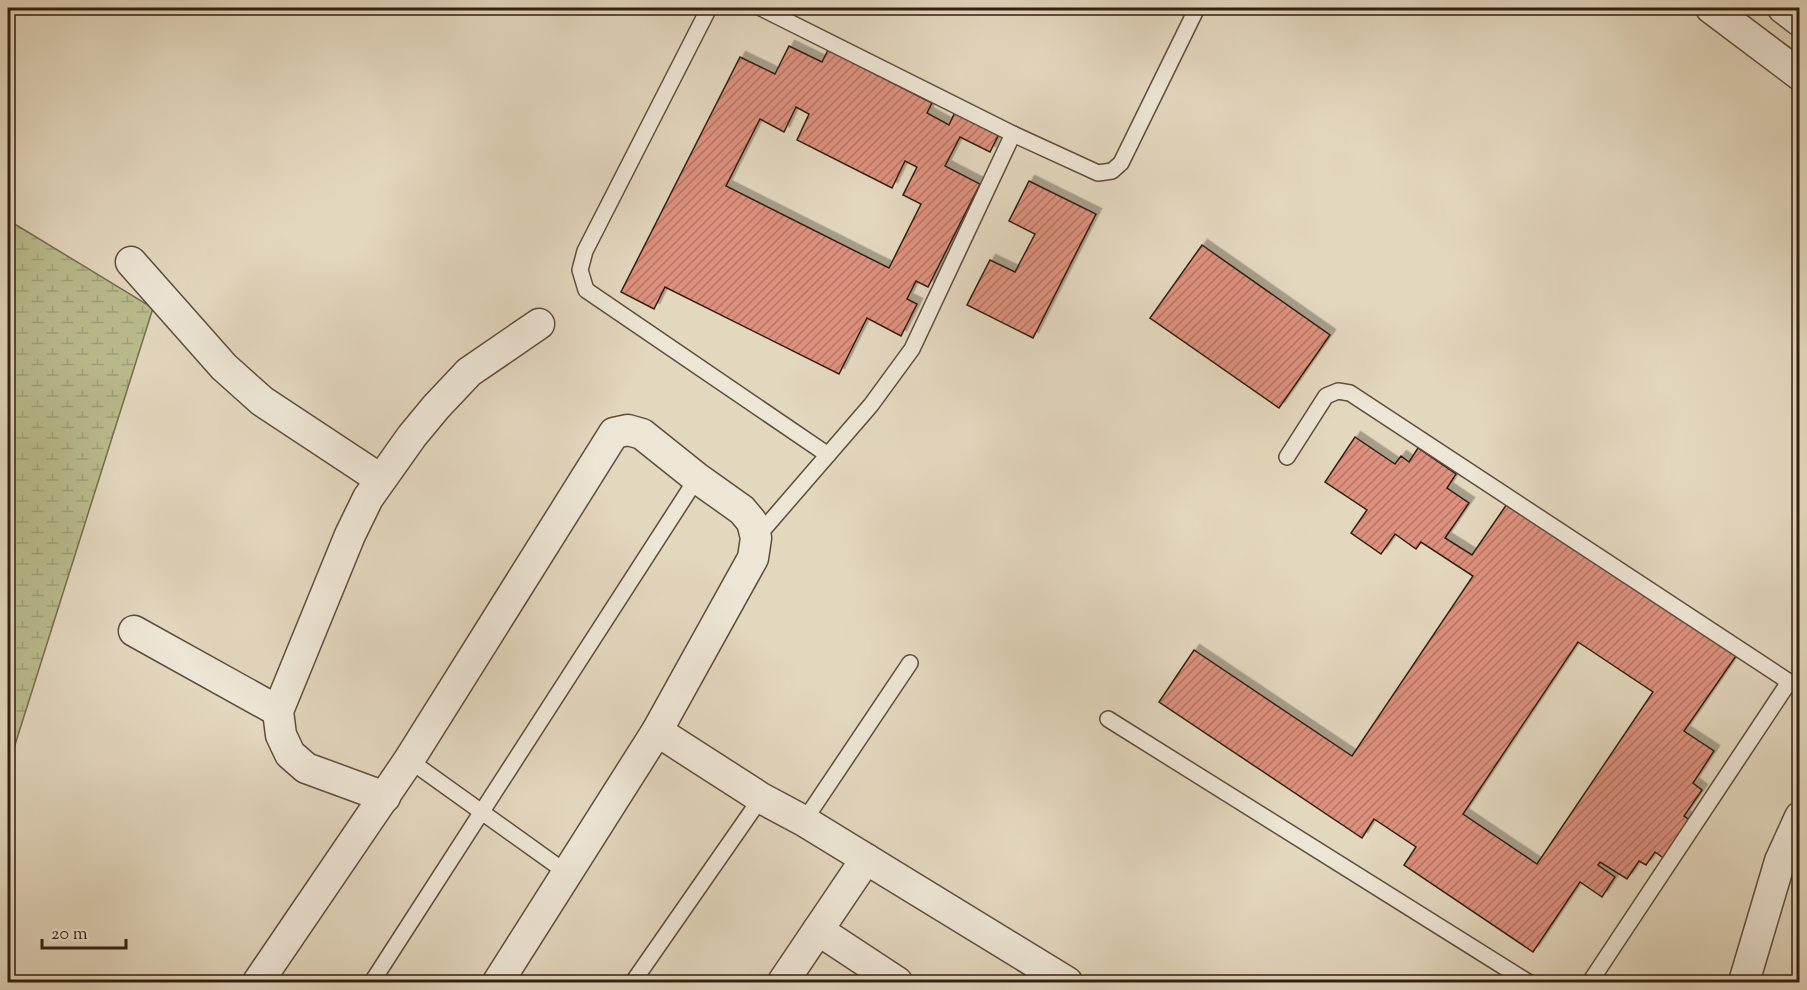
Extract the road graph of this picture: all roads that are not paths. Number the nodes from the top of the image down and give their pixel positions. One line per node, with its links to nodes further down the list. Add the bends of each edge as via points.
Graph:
1 (709, 8): 11 (lane, via 585,251 580,270 586,290)
2 (761, 8): 8 (lane)
3 (1197, 8): 8 (lane, via 1121,163 1112,171 1098,173)
4 (1711, 8): 7 (street)
5 (1783, 8): 6 (street)
6 (1800, 21)
7 (1800, 75)
8 (1013, 134): 11 (lane, via 912,349)
9 (131, 262): 14 (street, via 224,367 255,394)
10 (539, 324): 14 (street, via 469,372)
11 (828, 455): 15 (lane)
12 (1287, 457): 18 (lane, via 1326,396 1338,391 1350,393)
13 (697, 478): 15 (street, via 742,510 752,522); 22 (street, via 642,434 628,430 614,434); 25 (lane)
14 (380, 479): 19 (street, via 350,535)
15 (756, 538): 21 (street, via 753,558)
16 (134, 631): 19 (street)
17 (910, 663): 27 (lane)
18 (1794, 686): 39 (lane)
19 (278, 711): 23 (street, via 281,735 290,754 306,768)
20 (1108, 719): 38 (lane)
21 (657, 731): 24 (street); 29 (street)
22 (409, 760): 23 (street); 25 (lane)
23 (385, 797): 31 (street)
24 (760, 798): 27 (street); 34 (lane)
25 (482, 813): 29 (lane); 32 (lane)
26 (1800, 817): 40 (street, via 1777,870)
27 (804, 821): 28 (street)
28 (866, 859): 30 (street); 37 (street)
29 (567, 873): 33 (street)
30 (818, 930): 35 (street); 36 (street)
31 (258, 982)
32 (372, 982)
33 (498, 982)
34 (633, 982)
35 (783, 982)
36 (897, 982)
37 (1067, 982)
38 (1528, 982)
39 (1590, 982)
40 (1744, 982)

